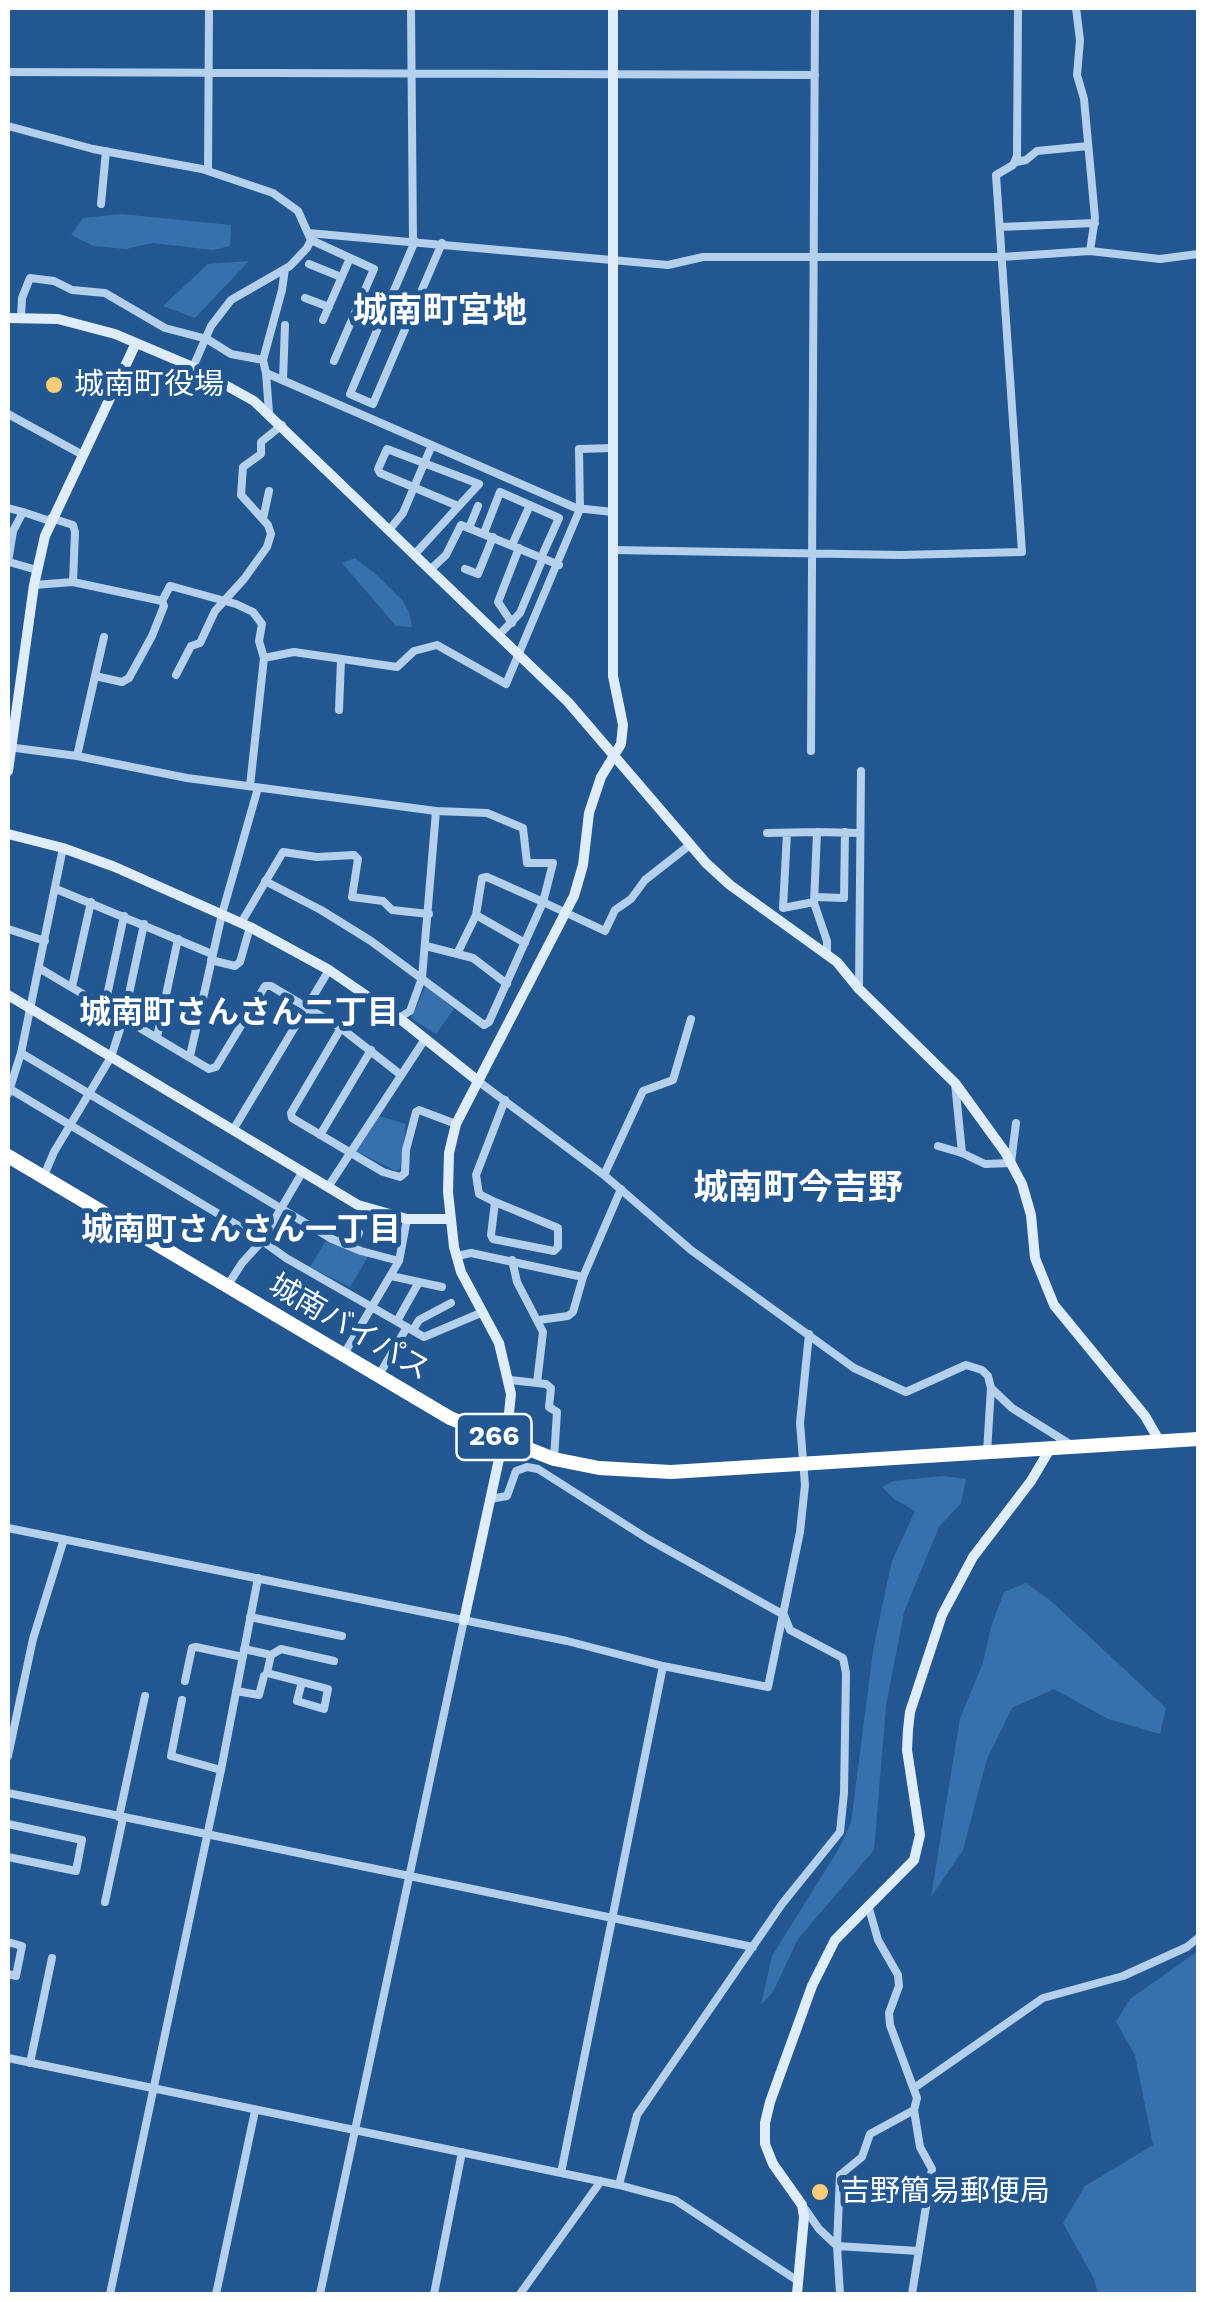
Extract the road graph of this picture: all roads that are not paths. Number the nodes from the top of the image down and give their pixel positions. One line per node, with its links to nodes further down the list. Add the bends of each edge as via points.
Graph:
1 (209, 8): 8 (street)
2 (411, 8): 9 (street)
3 (613, 8): 10 (street)
4 (815, 8): 11 (street)
5 (1018, 8): 15 (street)
6 (1076, 8): 13 (street)
7 (8, 72): 8 (street)
8 (209, 73): 9 (street); 16 (street)
9 (411, 74): 10 (street); 21 (street)
10 (613, 74): 11 (street); 28 (street)
11 (815, 75): 25 (street)
12 (8, 126): 14 (street)
13 (1088, 146): 15 (street, via 1037,150); 18 (street)
14 (106, 151): 16 (street); 17 (street)
15 (1016, 162): 19 (street, via 996,175)
16 (208, 171): 20 (street, via 273,193 298,211)
17 (101, 204)
18 (1095, 222): 19 (street); 23 (street)
19 (1000, 226): 26 (street)
20 (310, 237): 21 (street); 27 (street); 30 (street)
21 (414, 241): 22 (street); 34 (street)
22 (442, 244): 28 (street); 38 (street)
23 (1090, 251): 24 (street, via 1147,258); 26 (street)
24 (1198, 254)
25 (814, 256): 26 (street); 28 (street, via 703,257 668,265); 73 (street)
26 (1002, 257): 73 (street, via 1022,552)
27 (350, 258): 31 (street); 45 (street, via 374,269)
28 (612, 259): 53 (street)
29 (309, 264): 31 (street)
30 (285, 269): 40 (street, via 231,300); 42 (street)
31 (341, 277): 33 (street)
32 (305, 298): 33 (street)
33 (329, 307): 37 (street)
34 (384, 314): 38 (street); 38 (street, via 350,394 373,404)
35 (8, 318): 36 (street)
36 (21, 318): 40 (street, via 30,278 54,280 72,290 106,293 165,328); 41 (street, via 77,322)
37 (323, 320)
38 (408, 323)
39 (285, 325): 43 (street)
40 (207, 339): 44 (street, via 231,354); 46 (street)
41 (136, 343): 46 (street); 54 (street)
42 (266, 347): 43 (street); 44 (street)
43 (284, 348): 48 (street)
44 (263, 360): 47 (street)
45 (334, 361)
46 (194, 367): 50 (street)
47 (266, 373): 48 (street); 50 (street)
48 (283, 380): 52 (street)
49 (8, 414): 54 (street)
50 (268, 414): 51 (street)
51 (282, 425): 65 (street, via 243,466 241,495); 68 (street)
52 (432, 445): 55 (street); 62 (street)
53 (613, 448): 62 (street, via 579,449); 64 (street)
54 (81, 454): 66 (street)
55 (425, 462): 56 (street); 56 (street, via 387,449 378,469); 59 (street, via 479,484)
56 (414, 487): 59 (street); 68 (street)
57 (269, 491): 65 (street)
58 (530, 505): 69 (street, via 500,492); 70 (street); 74 (street, via 558,518)
59 (458, 506): 72 (street)
60 (478, 506): 67 (street)
61 (8, 508): 63 (street)
62 (580, 509): 64 (street); 76 (street)
63 (23, 512): 66 (street); 75 (street)
64 (613, 512): 71 (street)
65 (262, 519): 83 (street, via 270,534 267,547)
66 (51, 520): 79 (street); 80 (street, via 75,532)
67 (469, 528): 69 (street); 77 (street, via 457,529)
68 (390, 529): 72 (street)
69 (488, 535): 70 (street); 78 (street, via 478,574)
70 (516, 547): 74 (street); 84 (street, via 498,602)
71 (613, 550): 73 (street); 97 (street, via 613,676 623,725)
72 (415, 554): 77 (street)
73 (811, 554): 96 (street)
74 (542, 558): 76 (street); 84 (street)
75 (8, 562): 79 (street)
76 (559, 565): 87 (street)
77 (431, 569): 85 (street)
78 (465, 569)
79 (36, 570): 81 (street)
80 (74, 582): 81 (street); 82 (street)
81 (34, 584): 91 (street)
82 (162, 601): 83 (street, via 170,586); 93 (street, via 129,678)
83 (222, 601): 88 (street, via 259,619); 92 (street)
84 (512, 623): 85 (street)
85 (499, 635): 87 (street)
86 (104, 637): 93 (street)
87 (520, 656): 89 (street, via 506,684 437,645 414,650 397,666); 97 (street)
88 (264, 658): 89 (street, via 294,652); 101 (street)
89 (342, 660): 94 (street)
90 (8, 671): 91 (street)
91 (22, 674): 95 (street)
92 (176, 675)
93 (94, 676): 98 (street)
94 (338, 710)
95 (10, 747): 98 (street); 99 (street)
96 (811, 752)
97 (616, 754): 109 (street); 151 (street, via 596,789 566,915)
98 (77, 756): 101 (street)
99 (8, 771)
100 (861, 771): 106 (street)
101 (254, 787): 102 (street); 116 (street)
102 (436, 811): 115 (street, via 487,813 523,828 527,863 553,863); 117 (street)
103 (787, 832): 104 (street); 107 (street); 113 (street, via 783,908)
104 (817, 832): 105 (street); 113 (street)
105 (846, 832): 106 (street); 113 (street, via 844,898)
106 (860, 832): 135 (street)
107 (767, 833)
108 (8, 834): 110 (street)
109 (691, 844): 115 (street, via 615,910 605,931); 128 (street, via 730,885)
110 (63, 848): 112 (street); 116 (street)
111 (265, 881): 117 (street, via 284,852 354,856 352,898); 121 (street); 132 (street)
112 (56, 889): 114 (street); 124 (street)
113 (815, 899): 128 (street)
114 (91, 902): 119 (street); 134 (street)
115 (547, 904): 118 (street, via 487,877); 125 (street)
116 (222, 914): 121 (street); 129 (street)
117 (429, 914): 126 (street)
118 (476, 915): 125 (street); 127 (street)
119 (124, 916): 120 (street); 137 (street)
120 (144, 924): 123 (street); 140 (street)
121 (246, 925): 129 (street, via 240,962); 131 (street)
122 (8, 929): 124 (street)
123 (178, 938): 129 (street); 144 (street)
124 (44, 940): 130 (street)
125 (525, 944): 133 (street)
126 (426, 946): 127 (street); 132 (street)
127 (458, 952): 133 (street)
128 (827, 953): 135 (street)
129 (212, 957): 148 (street)
130 (39, 968): 134 (street); 139 (street)
131 (329, 970): 138 (street); 141 (street)
132 (422, 978): 133 (street, via 484,1025); 141 (street, via 410,1010)
133 (507, 984)
134 (72, 987): 137 (street)
135 (859, 988): 152 (street)
136 (8, 995): 139 (street)
137 (105, 1006): 140 (street)
138 (307, 1006): 143 (street); 148 (street, via 266,986 216,1066); 159 (street)
139 (31, 1009): 147 (street); 149 (street)
140 (124, 1017): 144 (street); 149 (street)
141 (399, 1018): 145 (street)
142 (691, 1019): 167 (street, via 672,1080 643,1091)
143 (341, 1028): 146 (street); 160 (street, via 290,1113)
144 (157, 1037): 148 (street)
145 (425, 1039): 150 (street); 151 (street)
146 (370, 1050): 150 (street); 160 (street)
147 (21, 1053): 153 (street); 154 (street)
148 (190, 1056)
149 (111, 1057): 154 (street); 159 (street)
150 (402, 1075): 163 (street)
151 (478, 1081): 155 (street); 157 (street)
152 (955, 1083): 162 (street); 165 (street)
153 (9, 1092): 158 (street)
154 (90, 1093): 158 (street); 172 (street)
155 (505, 1100): 167 (street); 171 (street, via 476,1176 479,1194)
156 (1016, 1122): 165 (street)
157 (456, 1124): 163 (street, via 416,1112 400,1177); 173 (street, via 447,1170)
158 (71, 1125): 168 (street); 176 (street)
159 (233, 1130): 166 (street)
160 (320, 1135): 163 (street)
161 (938, 1146): 162 (street)
162 (962, 1152): 165 (street, via 985,1164)
163 (350, 1153): 169 (street)
164 (8, 1156): 168 (highway, 城南バイパス / 266)
165 (1011, 1163): 200 (street, via 1054,1304)
166 (303, 1172): 169 (street); 172 (street)
167 (604, 1175): 170 (street)
168 (43, 1178): 185 (highway, 城南バイパス / 266)
169 (328, 1186): 174 (street, via 358,1205)
170 (620, 1189): 182 (street); 192 (street)
171 (495, 1202): 171 (street, via 492,1239 558,1247 558,1228)
172 (282, 1207): 176 (street); 177 (street)
173 (451, 1219): 174 (street); 178 (street)
174 (407, 1220): 180 (street)
175 (360, 1233): 177 (street)
176 (262, 1241): 185 (street); 187 (street)
177 (353, 1248): 180 (street)
178 (456, 1256): 179 (street); 188 (street)
179 (512, 1260): 182 (street); 189 (street)
180 (399, 1261): 181 (street)
181 (391, 1276): 183 (street); 187 (street)
182 (583, 1278): 189 (street, via 568,1316)
183 (419, 1282): 184 (street); 190 (street)
184 (442, 1286)
185 (226, 1288): 193 (highway, 城南バイパス / 266)
186 (451, 1304): 191 (street)
187 (373, 1306): 190 (street); 193 (street)
188 (483, 1312): 191 (street, via 428,1337); 195 (street)
189 (539, 1320): 196 (street)
190 (397, 1321): 191 (street)
191 (410, 1329): 194 (street)
192 (808, 1334): 197 (street, via 899,1391 966,1365 982,1370); 209 (street, via 800,1423 805,1485)
193 (343, 1356): 194 (highway, 城南バイパス / 266)
194 (378, 1377): 199 (highway, 城南バイパス / 266)
195 (510, 1380): 196 (street); 199 (street)
196 (536, 1383): 204 (street, via 551,1388 549,1407 557,1412)
197 (991, 1388): 201 (street); 203 (street)
198 (1198, 1438): 200 (highway, 266)
199 (503, 1441): 204 (highway, 城南バイパス / 266); 205 (street)
200 (1160, 1442): 201 (highway, 266)
201 (1079, 1447): 202 (highway, 266)
202 (1050, 1449): 203 (highway, 城南バイパス / 266); 232 (street, via 973,1556 942,1615 908,1730 919,1845 908,1867)
203 (987, 1452): 204 (highway, 城南バイパス / 266, via 671,1472)
204 (554, 1460)
205 (490, 1499): 209 (street, via 507,1496 516,1471 538,1469); 211 (street)
206 (8, 1528): 207 (street)
207 (64, 1539): 208 (street); 223 (street)
208 (258, 1578): 210 (street); 211 (street)
209 (784, 1615): 216 (street, via 768,1688); 236 (street, via 790,1630 843,1658 842,1825)
210 (250, 1617): 212 (street); 213 (street)
211 (464, 1620): 216 (street); 230 (street)
212 (342, 1636)
213 (244, 1653): 214 (street); 218 (street, via 196,1646); 220 (street)
214 (271, 1655): 215 (street, via 281,1649); 219 (street, via 267,1673)
215 (334, 1661)
216 (662, 1666): 233 (street)
217 (264, 1676): 220 (street, via 259,1695)
218 (186, 1681)
219 (302, 1682): 219 (street, via 328,1688 324,1709 298,1701)
220 (236, 1691): 224 (street)
221 (145, 1696): 226 (street)
222 (182, 1700): 224 (street, via 170,1756)
223 (8, 1756)
224 (221, 1770): 228 (street)
225 (8, 1793): 226 (street)
226 (121, 1818): 228 (street); 231 (street)
227 (8, 1824): 229 (street, via 82,1840 76,1871)
228 (206, 1834): 230 (street); 241 (street)
229 (8, 1857)
230 (408, 1874): 233 (street); 245 (street)
231 (105, 1902)
232 (868, 1905): 242 (street, via 898,1975 890,2025); 250 (street, via 821,1965 765,2123 773,2164)
233 (612, 1920): 236 (street); 247 (street)
234 (1198, 1938): 242 (street, via 1123,1976 1043,1998)
235 (8, 1942): 238 (street, via 22,1946 16,1976)
236 (753, 1947): 249 (street, via 637,2115)
237 (52, 1958): 240 (street)
238 (8, 1974)
239 (8, 2058): 240 (street)
240 (30, 2063): 241 (street)
241 (153, 2088): 244 (street); 254 (street)
242 (914, 2088): 243 (street)
243 (914, 2110): 251 (street, via 870,2134 862,2157 840,2175); 252 (street, via 920,2148 932,2169)
244 (255, 2111): 245 (street); 255 (street)
245 (354, 2132): 246 (street); 256 (street)
246 (462, 2152): 247 (street); 257 (street)
247 (561, 2173): 248 (street)
248 (602, 2182): 249 (street); 258 (street)
249 (619, 2185): 253 (street, via 688,2206)
250 (802, 2205): 251 (street); 253 (street)
251 (837, 2246): 252 (street); 260 (street)
252 (918, 2251): 261 (street)
253 (798, 2280): 259 (street)
254 (110, 2294)
255 (216, 2294)
256 (320, 2294)
257 (434, 2294)
258 (520, 2294)
259 (796, 2294)
260 (840, 2294)
261 (912, 2294)

